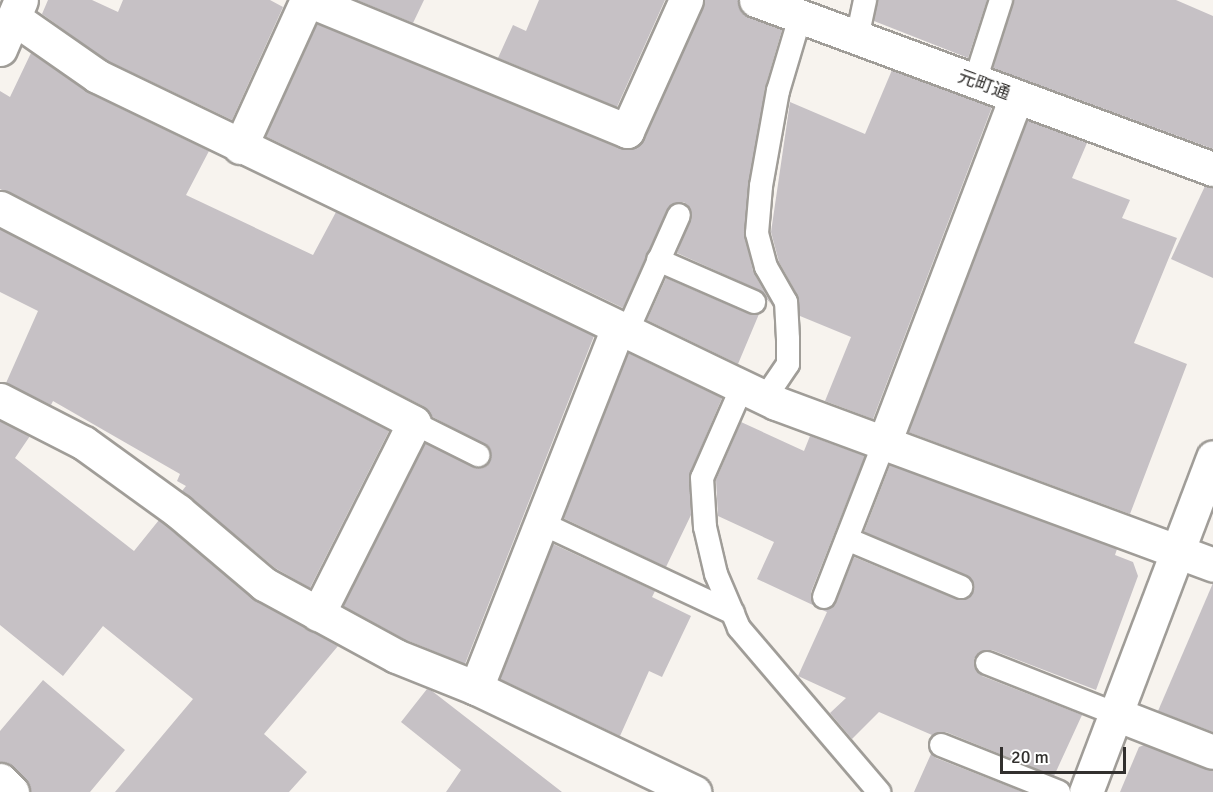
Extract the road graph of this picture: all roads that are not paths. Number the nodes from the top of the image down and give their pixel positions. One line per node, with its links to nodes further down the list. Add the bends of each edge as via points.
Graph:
1 (308, 0): 2 (street, via 627,131); 11 (street)
2 (686, 0)
3 (865, 0): 7 (lane)
4 (1001, 0): 9 (lane)
5 (782, 7): 7 (street, 元町通); 18 (lane, via 778,91 760,186 757,233 766,267 786,302 788,364)
6 (17, 9): 8 (street); 11 (street, via 97,76)
7 (857, 38): 9 (street, 元町通)
8 (0, 50)
9 (975, 81): 10 (street, 元町通)
10 (1016, 97): 12 (street, 元町通); 21 (street)
11 (240, 147): 17 (street)
12 (1213, 169)
13 (0, 208): 20 (street)
14 (679, 215): 15 (lane)
15 (658, 260): 16 (lane); 17 (lane)
16 (754, 302)
17 (621, 332): 18 (street); 24 (street)
18 (753, 393): 21 (street); 30 (lane, via 702,478 705,527)
19 (0, 400): 31 (street, via 84,443 178,511 264,584)
20 (414, 423): 22 (lane); 31 (street)
21 (885, 443): 25 (lane); 26 (street)
22 (478, 455)
23 (1213, 457): 26 (street)
24 (541, 522): 30 (lane); 33 (street)
25 (847, 539): 28 (lane); 29 (lane)
26 (1176, 550): 27 (street); 34 (street)
27 (1213, 565)
28 (961, 586)
29 (824, 597)
30 (733, 613): 40 (lane, via 738,628 786,687)
31 (318, 614): 33 (street, via 396,656)
32 (987, 663): 34 (lane)
33 (476, 687): 39 (street)
34 (1113, 713): 36 (street); 42 (street)
35 (941, 745): 41 (lane)
36 (1213, 752)
37 (0, 780): 38 (street)
38 (12, 792)
39 (694, 792)
40 (879, 792)
41 (1059, 792)
42 (1086, 792)

